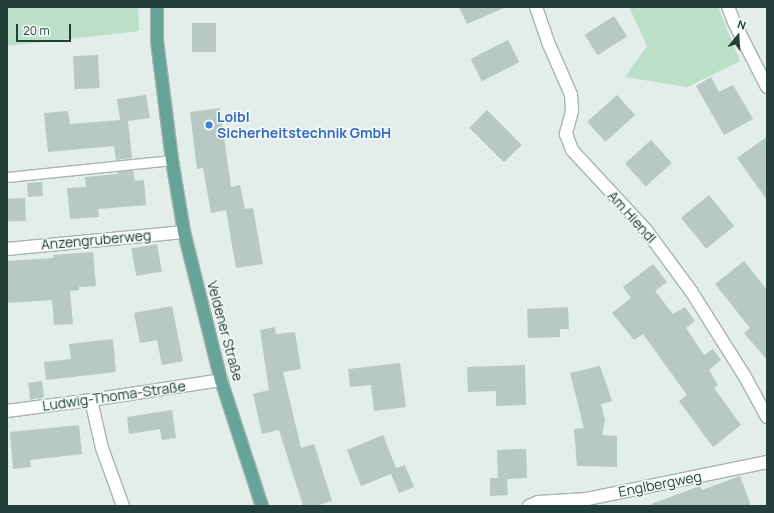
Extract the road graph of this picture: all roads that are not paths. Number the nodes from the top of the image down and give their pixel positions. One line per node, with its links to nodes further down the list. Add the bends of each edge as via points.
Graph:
1 (157, 7): 5 (main road, Veldener Straße, via 157,41)
2 (536, 7): 12 (street, Am Hiendl, via 571,95 572,111 566,134 567,142 646,230 691,290)
3 (728, 7): 4 (street)
4 (767, 87)
5 (172, 160): 6 (lane); 7 (main road, Veldener Straße)
6 (7, 177)
7 (184, 232): 8 (street, Anzengruberweg); 9 (main road, Veldener Straße)
8 (7, 249)
9 (221, 380): 10 (street, Ludwig-Thoma-Straße); 15 (main road, Veldener Straße)
10 (91, 400): 11 (street, Ludwig-Thoma-Straße); 14 (street, via 102,448)
11 (7, 410)
12 (767, 417)
13 (767, 462): 16 (street, Englbergweg, via 587,499 538,502)
14 (123, 506)
15 (262, 506)
16 (529, 506)

